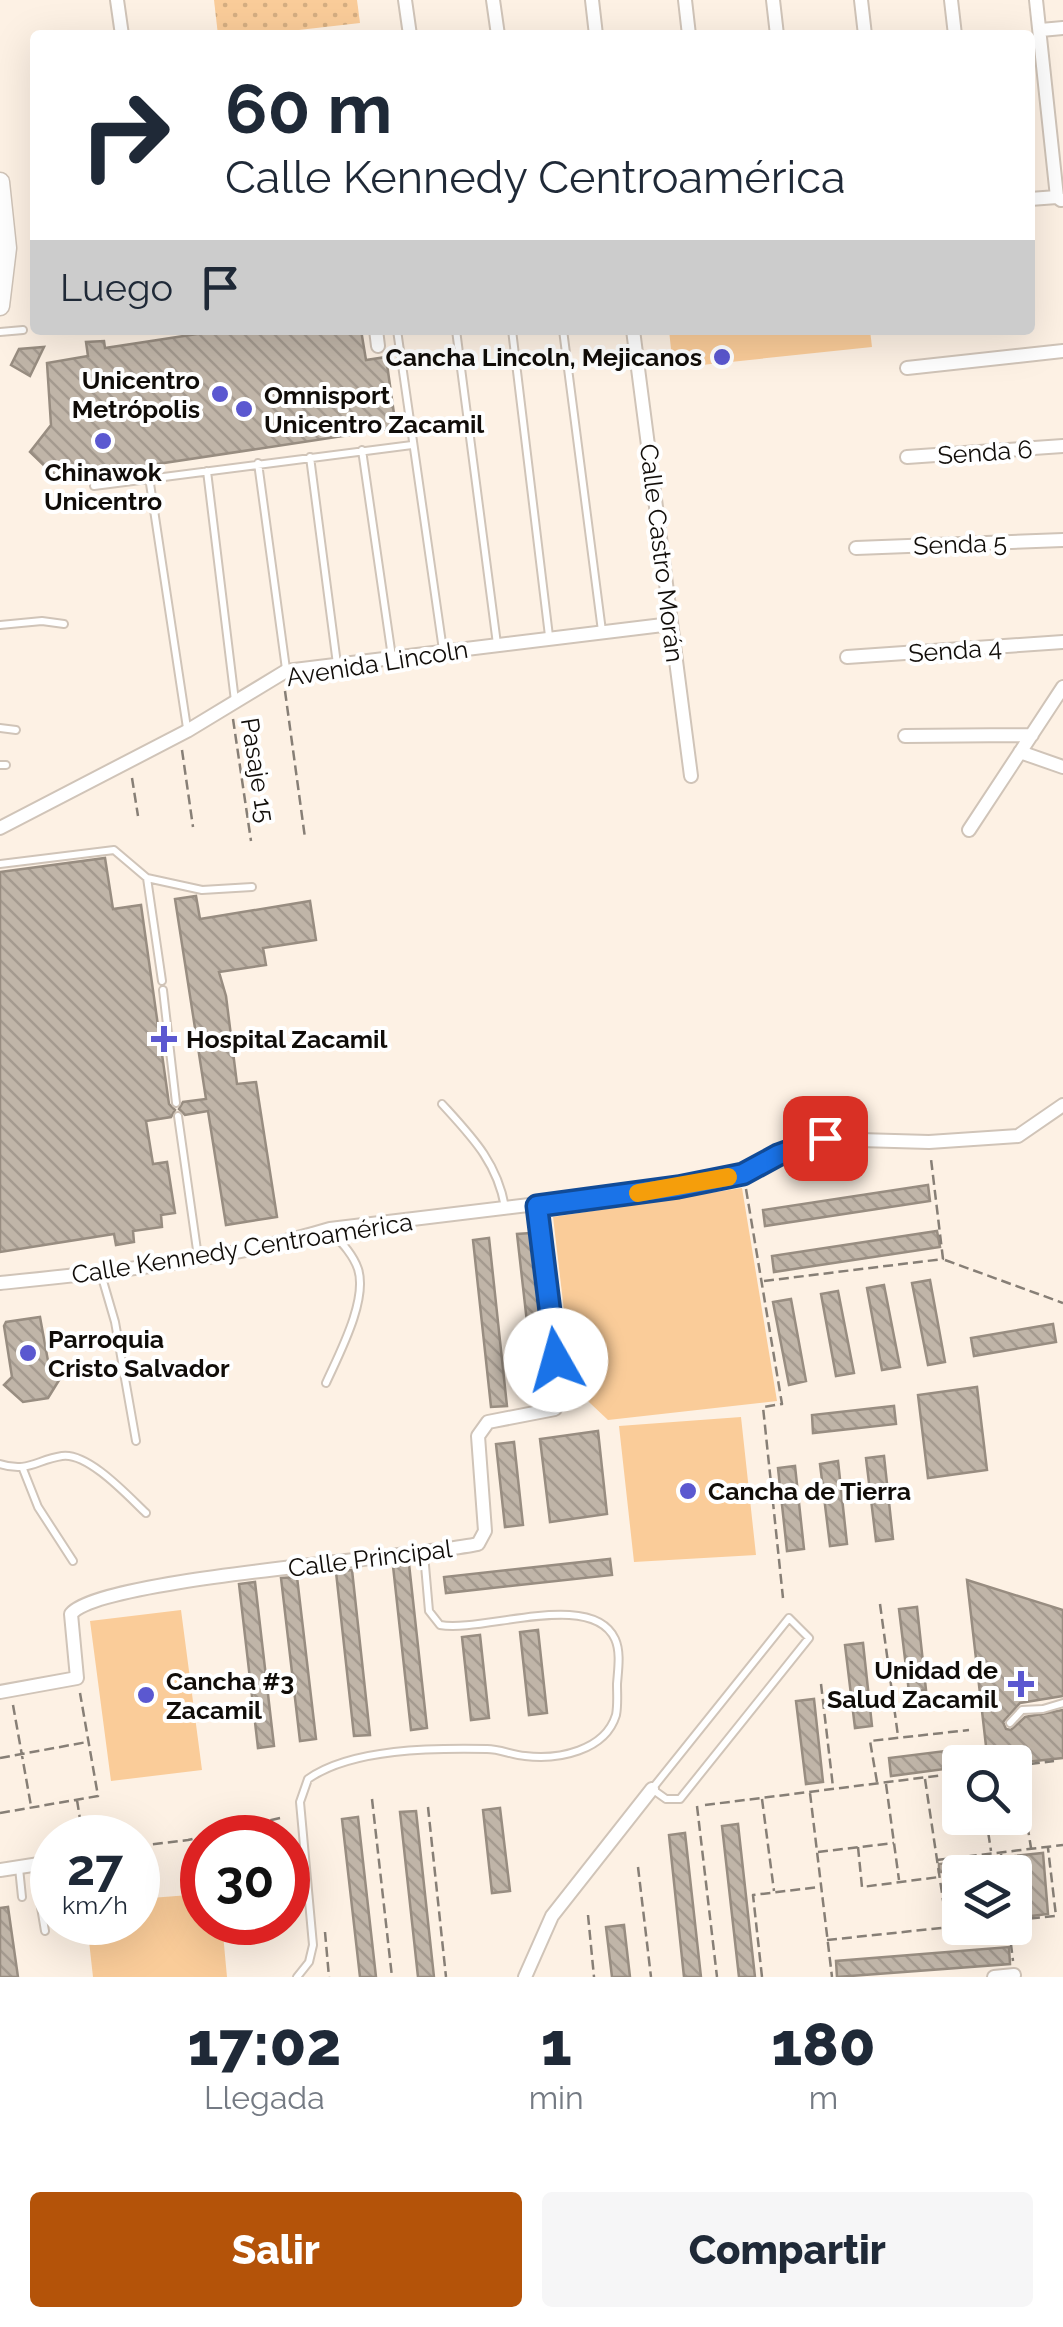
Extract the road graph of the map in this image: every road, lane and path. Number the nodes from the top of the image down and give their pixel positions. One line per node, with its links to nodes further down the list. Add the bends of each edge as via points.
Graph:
1 (118, 0): 11 (street)
2 (405, 0): 12 (street)
3 (493, 0): 13 (street)
4 (592, 0): 14 (street)
5 (685, 0): 15 (street)
6 (773, 0): 16 (street)
7 (861, 0): 17 (street)
8 (951, 0): 18 (street)
9 (1036, 0): 19 (street)
10 (1063, 28): 19 (street)
11 (121, 30)
12 (409, 30)
13 (497, 30)
14 (595, 30)
15 (689, 30)
16 (776, 30)
17 (864, 30)
18 (954, 30)
19 (1041, 30): 21 (street)
20 (0, 182): 22 (street)
21 (1060, 199)
22 (3, 264): 23 (street)
23 (0, 306)
24 (22, 330): 25 (lane)
25 (0, 332)
26 (377, 335): 32 (street)
27 (398, 335): 35 (lane)
28 (457, 335): 52 (lane)
29 (513, 335): 50 (lane)
30 (564, 335): 49 (lane)
31 (633, 335): 48 (street, Calle Castro Morán)
32 (378, 346)
33 (1063, 351): 34 (street)
34 (907, 368)
35 (412, 445): 37 (lane); 53 (lane)
36 (1063, 446): 38 (street, Senda 6)
37 (362, 450): 39 (lane); 55 (lane)
38 (907, 457)
39 (310, 458): 40 (lane); 56 (lane)
40 (258, 463): 41 (lane); 57 (lane)
41 (207, 470): 42 (lane); 59 (lane)
42 (149, 478): 43 (lane); 62 (lane)
43 (94, 486)
44 (1063, 540): 45 (street, Senda 5)
45 (856, 548)
46 (0, 624): 47 (lane)
47 (64, 624)
48 (671, 624): 49 (street, Avenida Lincoln); 68 (street, Calle Castro Morán)
49 (602, 632): 50 (street, Avenida Lincoln)
50 (550, 639): 52 (street, Avenida Lincoln)
51 (1063, 642): 54 (street, Senda 4)
52 (498, 645): 53 (street, Avenida Lincoln)
53 (444, 652): 55 (street, Avenida Lincoln)
54 (848, 657)
55 (392, 658): 56 (street, Avenida Lincoln)
56 (337, 665): 57 (street, Avenida Lincoln)
57 (284, 673): 59 (street, Avenida Lincoln); 73 (path)
58 (1063, 687): 63 (street)
59 (233, 703): 62 (street, Avenida Lincoln); 74 (path, Pasaje 15)
60 (0, 728): 61 (lane)
61 (16, 730)
62 (183, 732): 66 (street, Avenida Lincoln); 70 (path)
63 (1032, 734): 64 (street); 65 (street)
64 (906, 736)
65 (1020, 752): 67 (street); 72 (street)
66 (129, 761): 69 (path); 71 (street, Avenida Lincoln)
67 (1063, 767)
68 (691, 776)
69 (138, 816)
70 (193, 827)
71 (0, 828)
72 (969, 830)
73 (305, 838)
74 (251, 841)
75 (0, 864): 76 (lane, via 114,850)
76 (147, 878): 77 (lane, via 202,890); 78 (lane)
77 (252, 887)
78 (176, 1103)
79 (442, 1104): 85 (lane, via 496,1169)
80 (1063, 1105): 82 (street, Calle Kennedy Centroamérica, via 1018,1136)
81 (178, 1116): 87 (lane)
82 (929, 1142): 83 (street, Calle Kennedy Centroamérica, via 825,1138); 88 (path)
83 (743, 1174): 84 (street, Calle Kennedy Centroamérica); 90 (path)
84 (537, 1206): 85 (street, Calle Kennedy Centroamérica); 98 (street, Calle Principal, via 561,1399 555,1409 488,1422 478,1436 485,1531 478,1544)
85 (506, 1210): 86 (street, Calle Kennedy Centroamérica)
86 (330, 1229): 87 (street, Calle Kennedy Centroamérica); 93 (lane, via 359,1271 358,1300)
87 (198, 1257): 89 (street, Calle Kennedy Centroamérica)
88 (943, 1260): 90 (path); 92 (path)
89 (101, 1273): 91 (street, Calle Kennedy Centroamérica); 94 (lane)
90 (762, 1282): 100 (path, via 782,1404 764,1407)
91 (0, 1283)
92 (1063, 1302)
93 (326, 1383)
94 (136, 1441)
95 (0, 1464): 96 (lane)
96 (24, 1469): 97 (lane, via 66,1455 80,1459); 99 (lane, via 38,1507)
97 (146, 1514)
98 (424, 1553): 104 (street, Calle Principal, via 239,1573 92,1600 70,1614 77,1678); 158 (lane, via 430,1616 444,1626 556,1615 604,1624 618,1645 615,1716 594,1743 559,1755 486,1749 383,1754 338,1762 308,1779 300,1802 313,1946)
99 (73, 1561)
100 (783, 1598)
101 (880, 1604): 108 (path)
102 (78, 1683): 109 (path)
103 (820, 1684): 118 (path)
104 (6, 1695): 110 (path)
105 (1063, 1703): 106 (lane, via 1022,1710)
106 (1010, 1722)
107 (969, 1730): 108 (path)
108 (899, 1738): 117 (path, via 870,1741)
109 (88, 1742): 110 (path); 123 (path, via 98,1796)
110 (22, 1754): 111 (path); 126 (path)
111 (0, 1758)
112 (1054, 1761): 113 (path)
113 (1032, 1764)
114 (942, 1775): 115 (path)
115 (925, 1777): 116 (path); 141 (path)
116 (886, 1782): 117 (path); 132 (path)
117 (877, 1784): 118 (path)
118 (834, 1789): 120 (path)
119 (652, 1790): 119 (lane, via 680,1799 809,1638 789,1618); 161 (street, via 552,1916)
120 (810, 1792): 121 (path); 137 (path)
121 (762, 1798): 124 (path); 150 (path)
122 (372, 1799): 159 (path)
123 (77, 1800): 126 (path); 129 (path)
124 (704, 1805)
125 (696, 1806): 164 (path)
126 (31, 1808): 128 (path)
127 (428, 1808): 160 (path)
128 (0, 1813)
129 (79, 1815)
130 (989, 1835): 139 (path)
131 (1028, 1835): 136 (path)
132 (894, 1843): 134 (path); 147 (path)
133 (1063, 1845): 135 (path)
134 (858, 1847): 137 (path); 147 (path, via 862,1886)
135 (1048, 1847): 136 (path); 153 (path, via 1056,1916)
136 (1031, 1849): 138 (path)
137 (816, 1852): 148 (path)
138 (1001, 1852): 139 (path); 140 (path)
139 (992, 1854): 141 (path)
140 (1001, 1855)
141 (937, 1860): 146 (path)
142 (30, 1866): 144 (street)
143 (638, 1866): 163 (path)
144 (18, 1867): 145 (street); 151 (lane)
145 (0, 1870)
146 (940, 1877): 147 (path); 149 (path)
147 (900, 1882)
148 (821, 1887): 150 (path); 155 (path)
149 (942, 1891)
150 (774, 1892): 165 (path, via 753,1895)
151 (22, 1896)
152 (588, 1916): 162 (path)
153 (1032, 1918)
154 (942, 1928): 155 (path)
155 (827, 1940): 166 (path)
156 (1011, 1945): 157 (path)
157 (1014, 1975): 167 (street)
158 (297, 1977)
159 (392, 1977)
160 (446, 1977)
161 (525, 1977)
162 (594, 1977)
163 (651, 1977)
164 (717, 1977)
165 (762, 1977)
166 (832, 1977)
167 (994, 1977)

